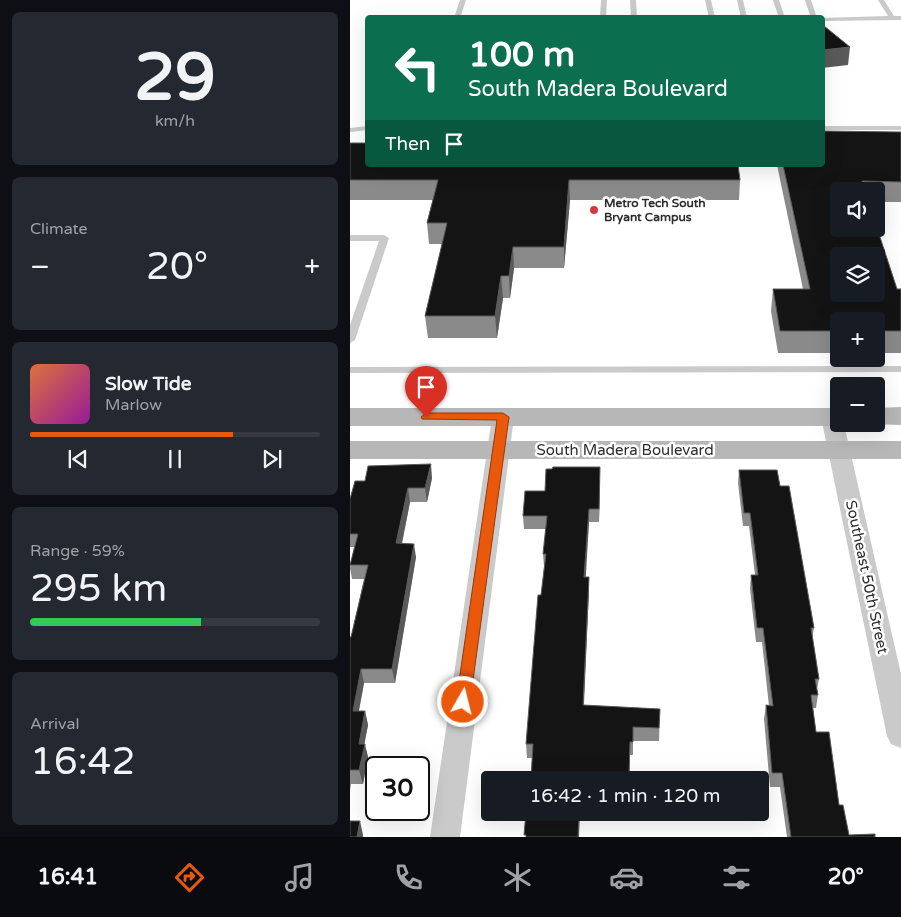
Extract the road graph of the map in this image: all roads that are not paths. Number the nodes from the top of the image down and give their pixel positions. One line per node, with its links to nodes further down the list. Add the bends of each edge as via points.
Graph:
1 (463, 0): 9 (lane)
2 (604, 0): 10 (lane)
3 (633, 0): 11 (lane)
4 (708, 0): 12 (lane)
5 (740, 0): 13 (lane)
6 (776, 0): 14 (lane)
7 (808, 0): 15 (lane)
8 (882, 0): 16 (lane)
9 (458, 15)
10 (603, 15)
11 (634, 15)
12 (711, 15)
13 (743, 15)
14 (781, 15)
15 (813, 15)
16 (892, 18): 17 (lane); 18 (lane)
17 (901, 18)
18 (825, 19)
19 (365, 128): 21 (lane)
20 (825, 128): 22 (lane)
21 (350, 130)
22 (897, 130)
23 (350, 238): 24 (lane, via 384,238)
24 (350, 340)
25 (901, 369): 26 (lane)
26 (350, 370)
27 (901, 416): 31 (street)
28 (350, 417): 29 (street)
29 (503, 417): 30 (street); 34 (street)
30 (830, 417)
31 (885, 417)
32 (837, 432): 35 (street, Southeast 50th Street)
33 (350, 450): 34 (street, South Madera Boulevard)
34 (498, 450): 35 (street, South Madera Boulevard); 38 (street)
35 (839, 450): 36 (street, South Madera Boulevard); 37 (street, Southeast 50th Street)
36 (901, 450)
37 (901, 736)
38 (445, 837)

